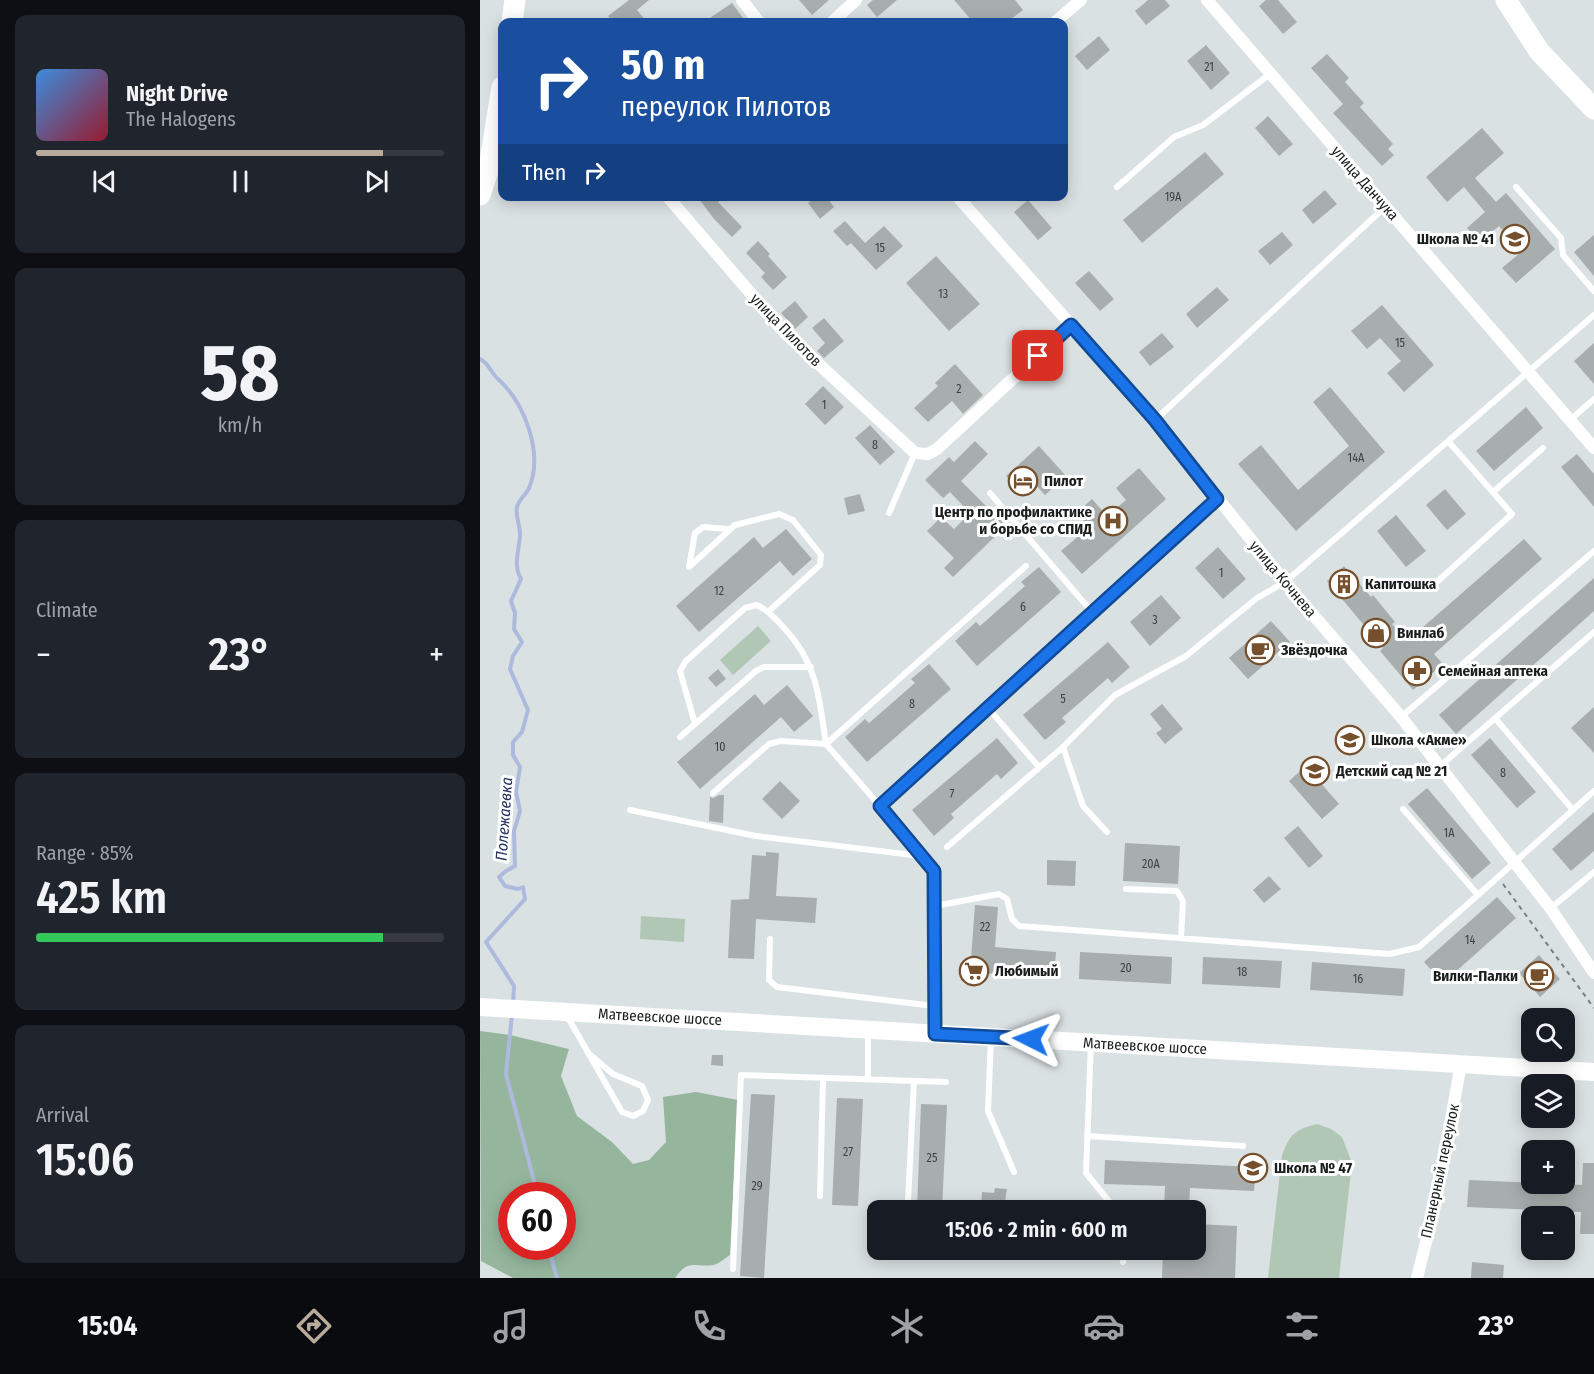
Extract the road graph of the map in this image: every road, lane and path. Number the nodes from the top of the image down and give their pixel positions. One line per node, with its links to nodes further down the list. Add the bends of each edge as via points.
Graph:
1 (515, 0): 7 (highway)
2 (742, 0): 8 (street)
3 (856, 0): 9 (street)
4 (1081, 0): 10 (street)
5 (1208, 0): 11 (street, улица Данчука)
6 (1506, 0): 12 (highway, via 1539,51)
7 (513, 18)
8 (756, 18)
9 (836, 18)
10 (1060, 18)
11 (1270, 73): 14 (lane, via 1203,125 1174,136); 19 (street, улица Данчука)
12 (1594, 109)
13 (498, 112): 16 (highway, via 489,168)
14 (1117, 187)
15 (1516, 187): 20 (lane, via 1561,238 1563,255)
16 (480, 195)
17 (671, 201): 30 (street, улица Пилотов, via 784,332)
18 (961, 201): 22 (street, улица Кочнева)
19 (1385, 207): 23 (street, улица Данчука); 25 (lane)
20 (1594, 291)
21 (1594, 315): 23 (lane)
22 (1071, 325): 25 (street, улица Кочнева); 30 (street, via 937,449 928,454)
23 (1528, 372): 26 (street, улица Данчука); 27 (lane)
24 (1594, 399): 26 (lane)
25 (1155, 420): 33 (street, улица Кочнева)
26 (1570, 420): 28 (street, улица Данчука)
27 (1449, 441): 31 (lane); 38 (lane)
28 (1594, 447)
29 (1543, 448): 31 (lane)
30 (915, 453): 34 (lane)
31 (1493, 492): 39 (lane, via 1512,514)
32 (990, 493): 41 (lane)
33 (1217, 499): 38 (street, улица Кочнева); 41 (street)
34 (889, 513)
35 (728, 529): 35 (lane, via 705,552 689,567 695,534 703,527); 40 (lane, via 779,514 793,520 821,555 820,565)
36 (1594, 551): 45 (lane)
37 (1026, 566): 49 (lane)
38 (1285, 582): 45 (street, улица Кочнева); 50 (lane, via 1257,598 1186,656 1115,695)
39 (1429, 589)
40 (769, 611): 43 (lane, via 799,644); 47 (lane, via 758,604 745,608 686,661 680,671)
41 (1092, 612): 44 (street)
42 (1594, 632): 46 (lane)
43 (811, 667): 47 (lane, via 764,667); 49 (lane)
44 (987, 707): 51 (lane); 55 (street)
45 (1401, 717): 52 (street, улица Кочнева)
46 (1495, 718): 52 (lane); 58 (lane)
47 (695, 724): 48 (lane)
48 (680, 737)
49 (826, 744): 54 (lane, via 769,744); 55 (lane)
50 (1063, 747): 51 (lane); 59 (lane, via 1083,806)
51 (1039, 767): 60 (lane)
52 (1439, 767): 62 (street, улица Кочнева)
53 (1594, 791): 58 (lane)
54 (713, 793)
55 (880, 806): 61 (street)
56 (1403, 809): 66 (lane)
57 (630, 810): 61 (lane, via 756,836)
58 (1573, 810): 62 (lane)
59 (1107, 832)
60 (947, 847)
61 (922, 856): 67 (street, via 934,871)
62 (1514, 862): 64 (lane); 68 (street, улица Кочнева)
63 (1594, 872): 68 (lane)
64 (1499, 878): 66 (lane); 74 (path)
65 (1126, 889): 69 (lane, via 1177,891 1183,901)
66 (1478, 895): 69 (lane, via 1419,947 1390,954)
67 (935, 906): 69 (lane, via 999,894 1007,899 1012,918 1019,926); 72 (street)
68 (1551, 909): 71 (street, улица Кочнева)
69 (1181, 938)
70 (770, 939): 72 (lane, via 769,980 777,987)
71 (1594, 973)
72 (935, 1006): 77 (street)
73 (480, 1007): 75 (main road, Матвеевское шоссе)
74 (1594, 1008)
75 (564, 1011): 76 (main road, Матвеевское шоссе); 80 (lane)
76 (868, 1030): 77 (main road, Матвеевское шоссе); 84 (lane)
77 (935, 1034): 78 (main road, Матвеевское шоссе)
78 (991, 1037): 79 (main road, Матвеевское шоссе); 89 (lane, via 988,1111)
79 (1091, 1043): 81 (main road, Матвеевское шоссе); 87 (lane)
80 (588, 1053): 80 (lane, via 622,1112 633,1116 643,1111 648,1100 642,1086 613,1074)
81 (1461, 1064): 82 (main road, Матвеевское шоссе); 94 (street, Планерный переулок, via 1435,1206)
82 (1594, 1072)
83 (823, 1078): 84 (lane); 90 (lane); 93 (lane, via 741,1075)
84 (868, 1080): 85 (lane)
85 (914, 1081): 86 (lane); 91 (lane)
86 (946, 1082)
87 (1087, 1136): 88 (lane); 92 (lane, via 1086,1173)
88 (1243, 1146)
89 (1014, 1172)
90 (820, 1196)
91 (908, 1200)
92 (1108, 1200)
93 (733, 1269)
94 (1417, 1278)

